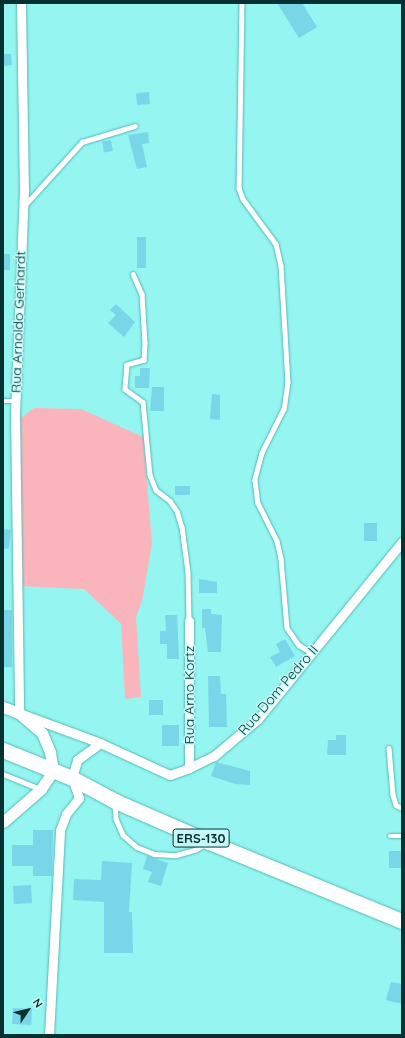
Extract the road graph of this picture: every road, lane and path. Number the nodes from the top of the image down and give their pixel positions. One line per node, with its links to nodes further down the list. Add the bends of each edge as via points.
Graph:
1 (21, 3): 4 (street, Rua Arnoldo Gerhardt, via 24,190)
2 (242, 3): 10 (lane, via 239,188 243,200 276,244 281,265 288,382 284,409 262,453 255,480 257,495 281,559 287,628 299,645)
3 (136, 126): 4 (lane, via 82,142)
4 (22, 207): 7 (street, Rua Arnoldo Gerhardt)
5 (133, 274): 9 (lane, via 142,294 144,360 127,365 125,389 143,402 150,475 156,490 170,501 177,511 182,527 188,572)
6 (3, 401): 7 (lane)
7 (15, 401): 12 (street, Rua Arnoldo Gerhardt)
8 (402, 542): 10 (street, Rua Dom Pedro II)
9 (189, 621): 16 (street, Rua Arno Kortz)
10 (312, 653): 16 (street, Rua Dom Pedro II, via 258,719 214,756)
11 (3, 707): 12 (street)
12 (19, 713): 13 (street, Rua Dom Pedro II); 17 (street, via 42,733)
13 (100, 743): 16 (street, Rua Dom Pedro II, via 170,776); 19 (street, via 77,760)
14 (389, 748): 22 (lane, via 393,795 396,805)
15 (3, 750): 17 (main road, ERS-130)
16 (189, 768)
17 (54, 771): 19 (main road, ERS-130); 20 (street)
18 (3, 774): 20 (lane)
19 (72, 778): 21 (main road, ERS-130); 28 (street, via 79,798 66,814 60,830)
20 (41, 789): 23 (street)
21 (115, 801): 26 (main road, ERS-130); 26 (lane, via 116,819 123,835 137,848 154,854 176,855 195,850)
22 (402, 808)
23 (3, 822)
24 (390, 836): 25 (lane)
25 (402, 836)
26 (209, 842): 27 (main road, ERS-130)
27 (402, 921)
28 (49, 1035)

